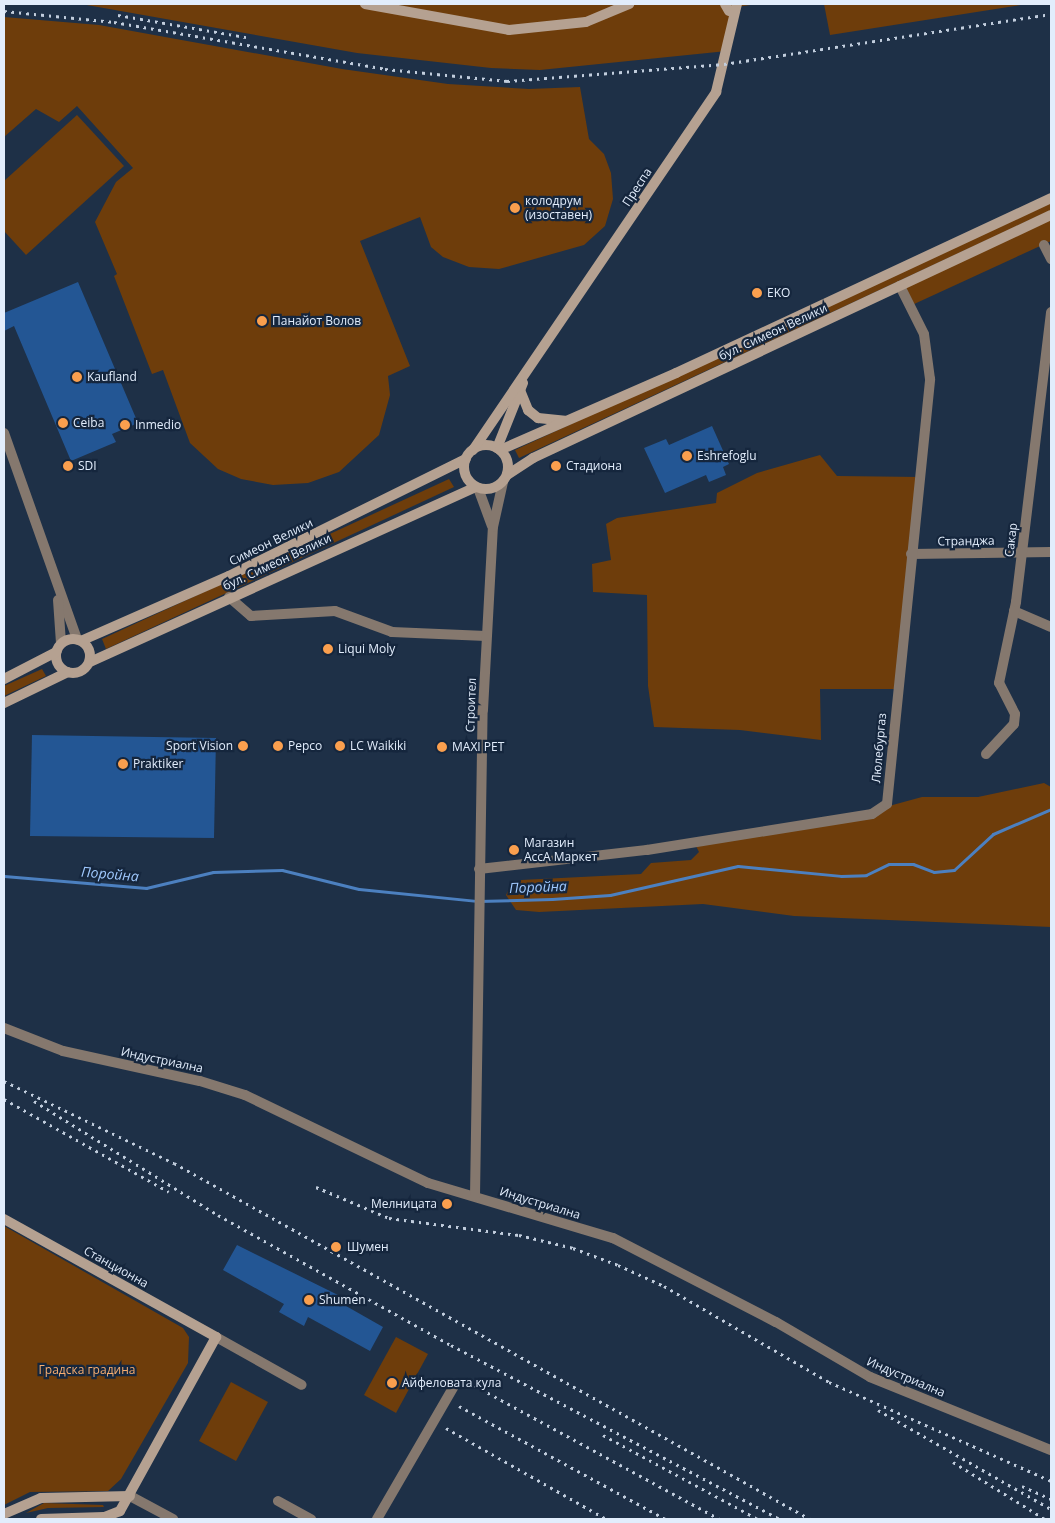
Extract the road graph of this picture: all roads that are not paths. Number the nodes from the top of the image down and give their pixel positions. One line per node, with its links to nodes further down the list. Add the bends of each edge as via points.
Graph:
1 (365, 4): 2 (main road, via 509,30 586,22)
2 (629, 4)
3 (732, 6): 10 (main road, Преспа, via 716,92)
4 (1051, 198): 12 (main road, бул. Симеон Велики)
5 (1051, 215): 8 (main road, бул. Симеон Велики)
6 (1044, 244): 7 (street)
7 (1051, 259)
8 (900, 286): 17 (main road, бул. Симеон Велики, via 533,458); 22 (street, Люлебургаз, via 924,334 930,379)
9 (1051, 312): 20 (street, Сакар)
10 (527, 370): 11 (main road); 15 (main road)
11 (520, 390): 12 (main road, via 528,410 538,418); 14 (main road)
12 (571, 421): 14 (main road)
13 (4, 433): 23 (street)
14 (498, 449): 15 (main road, via 485,445); 17 (main road, via 508,461)
15 (473, 450): 16 (main road)
16 (466, 459): 18 (main road, via 465,475); 28 (main road, Симеон Велики, via 238,572)
17 (505, 478): 18 (main road, via 492,489); 19 (street, Строител)
18 (477, 487): 19 (street); 24 (main road, бул. Симеон Велики)
19 (493, 527): 27 (street, Строител)
20 (1023, 552): 21 (street, Странджа); 22 (street, Странджа); 25 (street, Сакар)
21 (1051, 552)
22 (911, 554): 35 (street, Люлебургаз, via 887,804 881,810 647,850)
23 (57, 589): 28 (street); 29 (street)
24 (229, 598): 27 (street, via 251,616 335,611 392,632); 30 (main road, бул. Симеон Велики)
25 (1014, 610): 26 (street); 34 (street, Сакар, via 999,683 1015,714 1014,724)
26 (1051, 627)
27 (486, 636): 35 (street, Строител)
28 (80, 640): 29 (main road); 30 (main road, via 90,652)
29 (59, 647): 31 (main road, via 59,666); 32 (main road)
30 (90, 662): 31 (main road, via 78,672)
31 (68, 672): 33 (main road)
32 (4, 679)
33 (4, 703)
34 (986, 754)
35 (479, 869): 37 (street, Строител)
36 (4, 1028): 37 (street, Индустриална, via 63,1051 200,1081 245,1095 284,1111 404,1173)
37 (475, 1196): 42 (street, Индустриална, via 621,1241 776,1322 870,1377)
38 (4, 1219): 39 (main road, Станционна)
39 (216, 1337): 40 (street, Станционна); 43 (main road)
40 (302, 1385)
41 (454, 1386): 50 (street)
42 (1051, 1450)
43 (130, 1496): 45 (main road, via 41,1498); 47 (main road, via 113,1515); 48 (street)
44 (278, 1501): 49 (street)
45 (4, 1514): 46 (main road)
46 (13, 1519)
47 (41, 1519)
48 (173, 1519)
49 (311, 1519)
50 (377, 1519)

